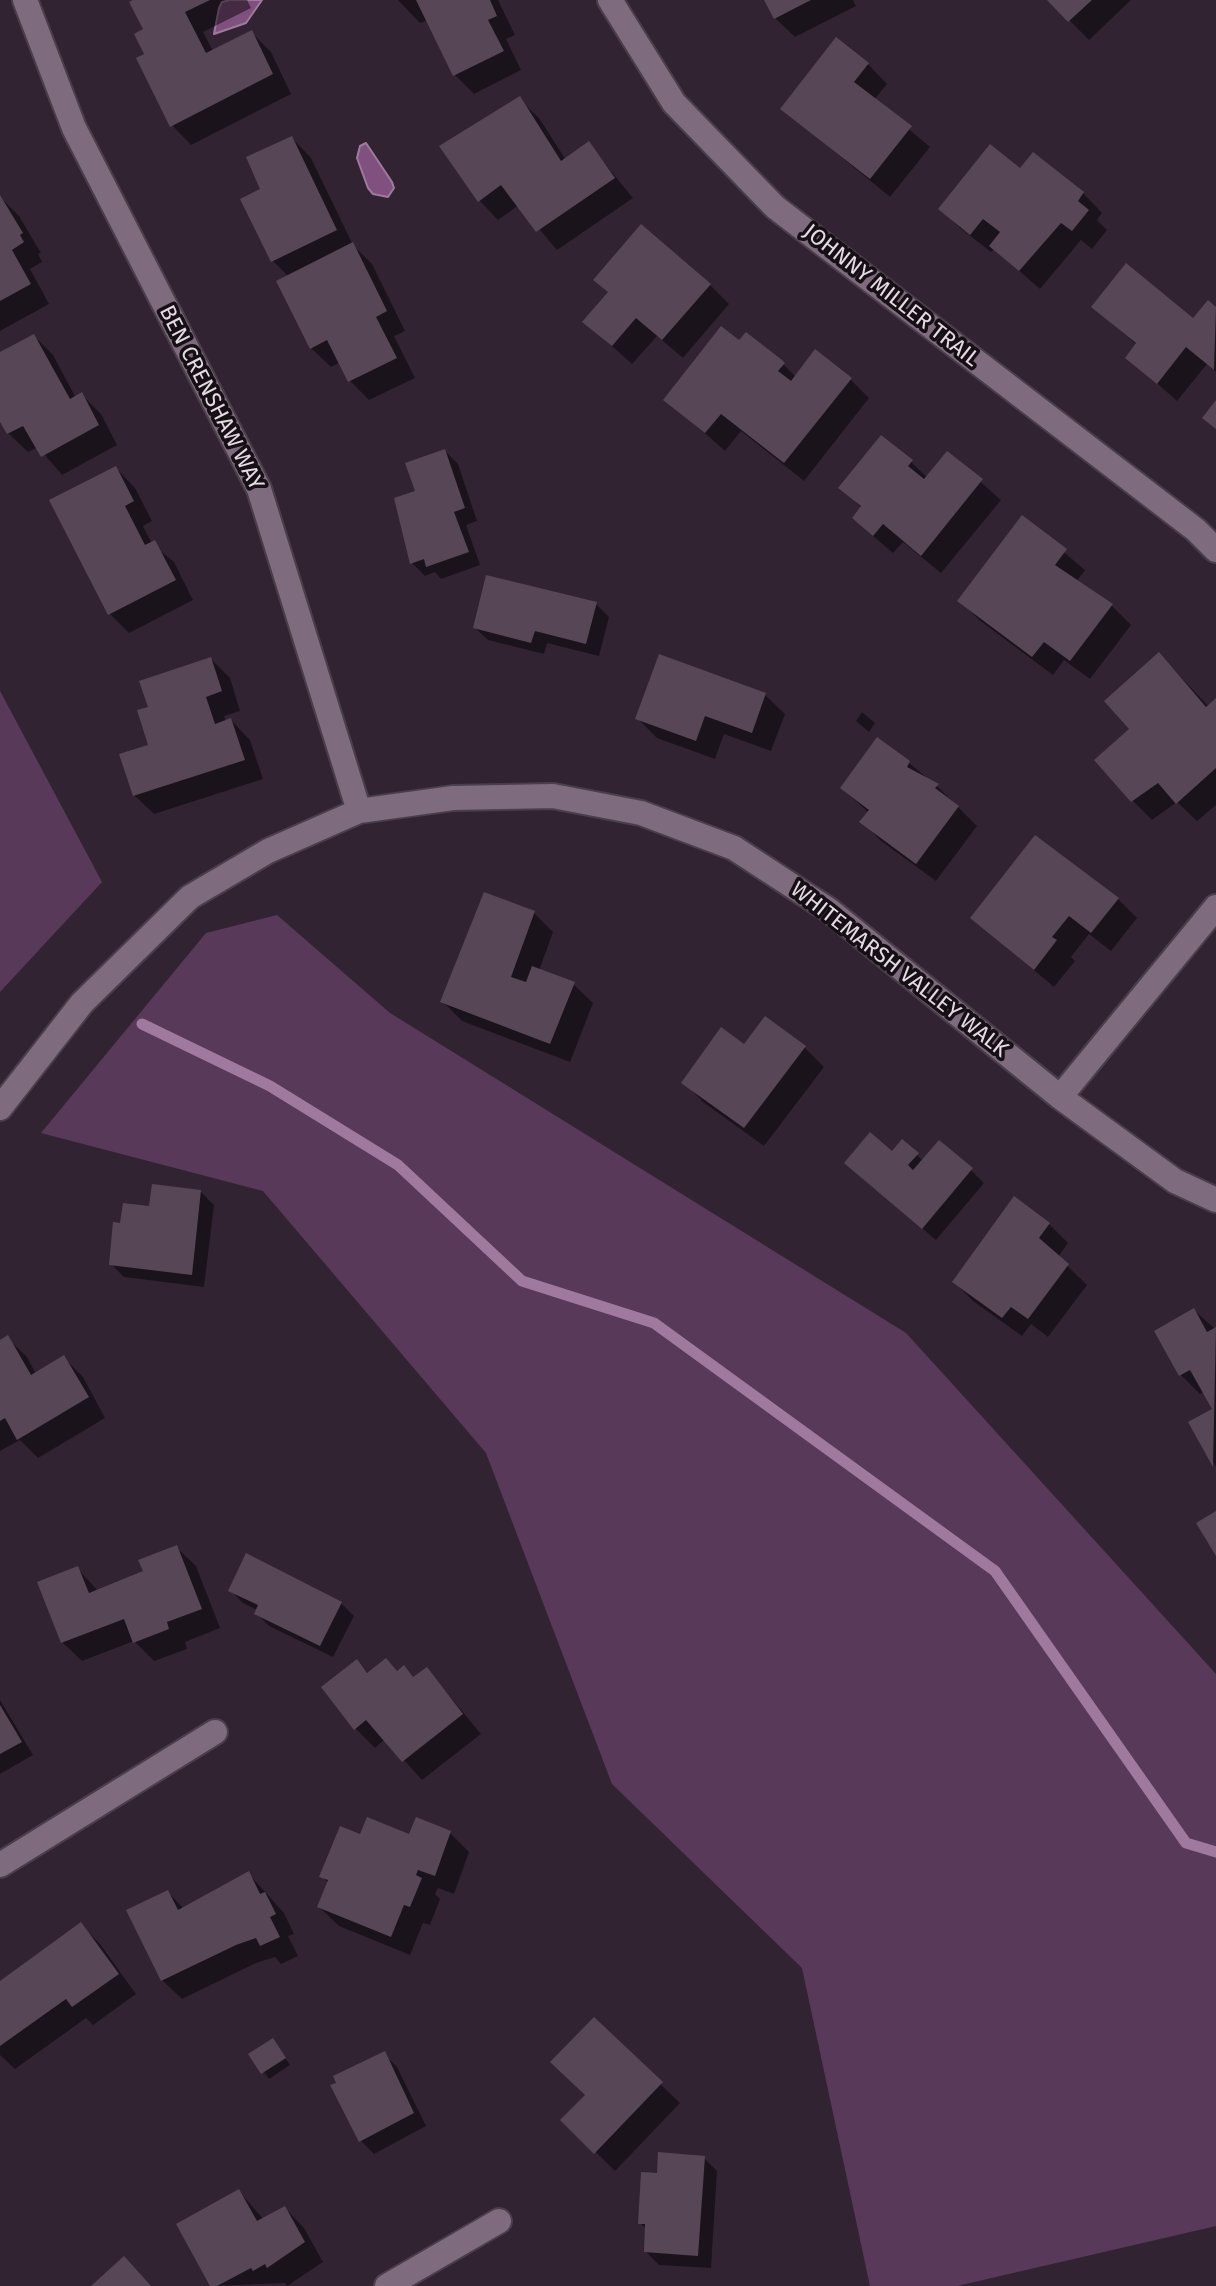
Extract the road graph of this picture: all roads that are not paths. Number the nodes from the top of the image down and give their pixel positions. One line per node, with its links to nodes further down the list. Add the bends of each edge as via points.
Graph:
1 (25, 0): 4 (street, BEN CRENSHAW WAY, via 74,128 259,489)
2 (610, 0): 3 (street, JOHNNY MILLER TRAIL, via 674,103 775,207)
3 (1216, 550)
4 (359, 811): 6 (street, WHITEMARSH VALLEY WALK, via 453,798 553,796 641,813 734,848 829,910); 7 (street, WHITEMARSH VALLEY WALK, via 268,851 190,897 82,1003)
5 (1216, 907): 6 (street)
6 (1060, 1097): 8 (street, WHITEMARSH VALLEY WALK, via 1175,1181)
7 (0, 1108)
8 (1216, 1200)
9 (215, 1732): 10 (street)
10 (0, 1865)
11 (499, 2221): 12 (street)
12 (387, 2286)

